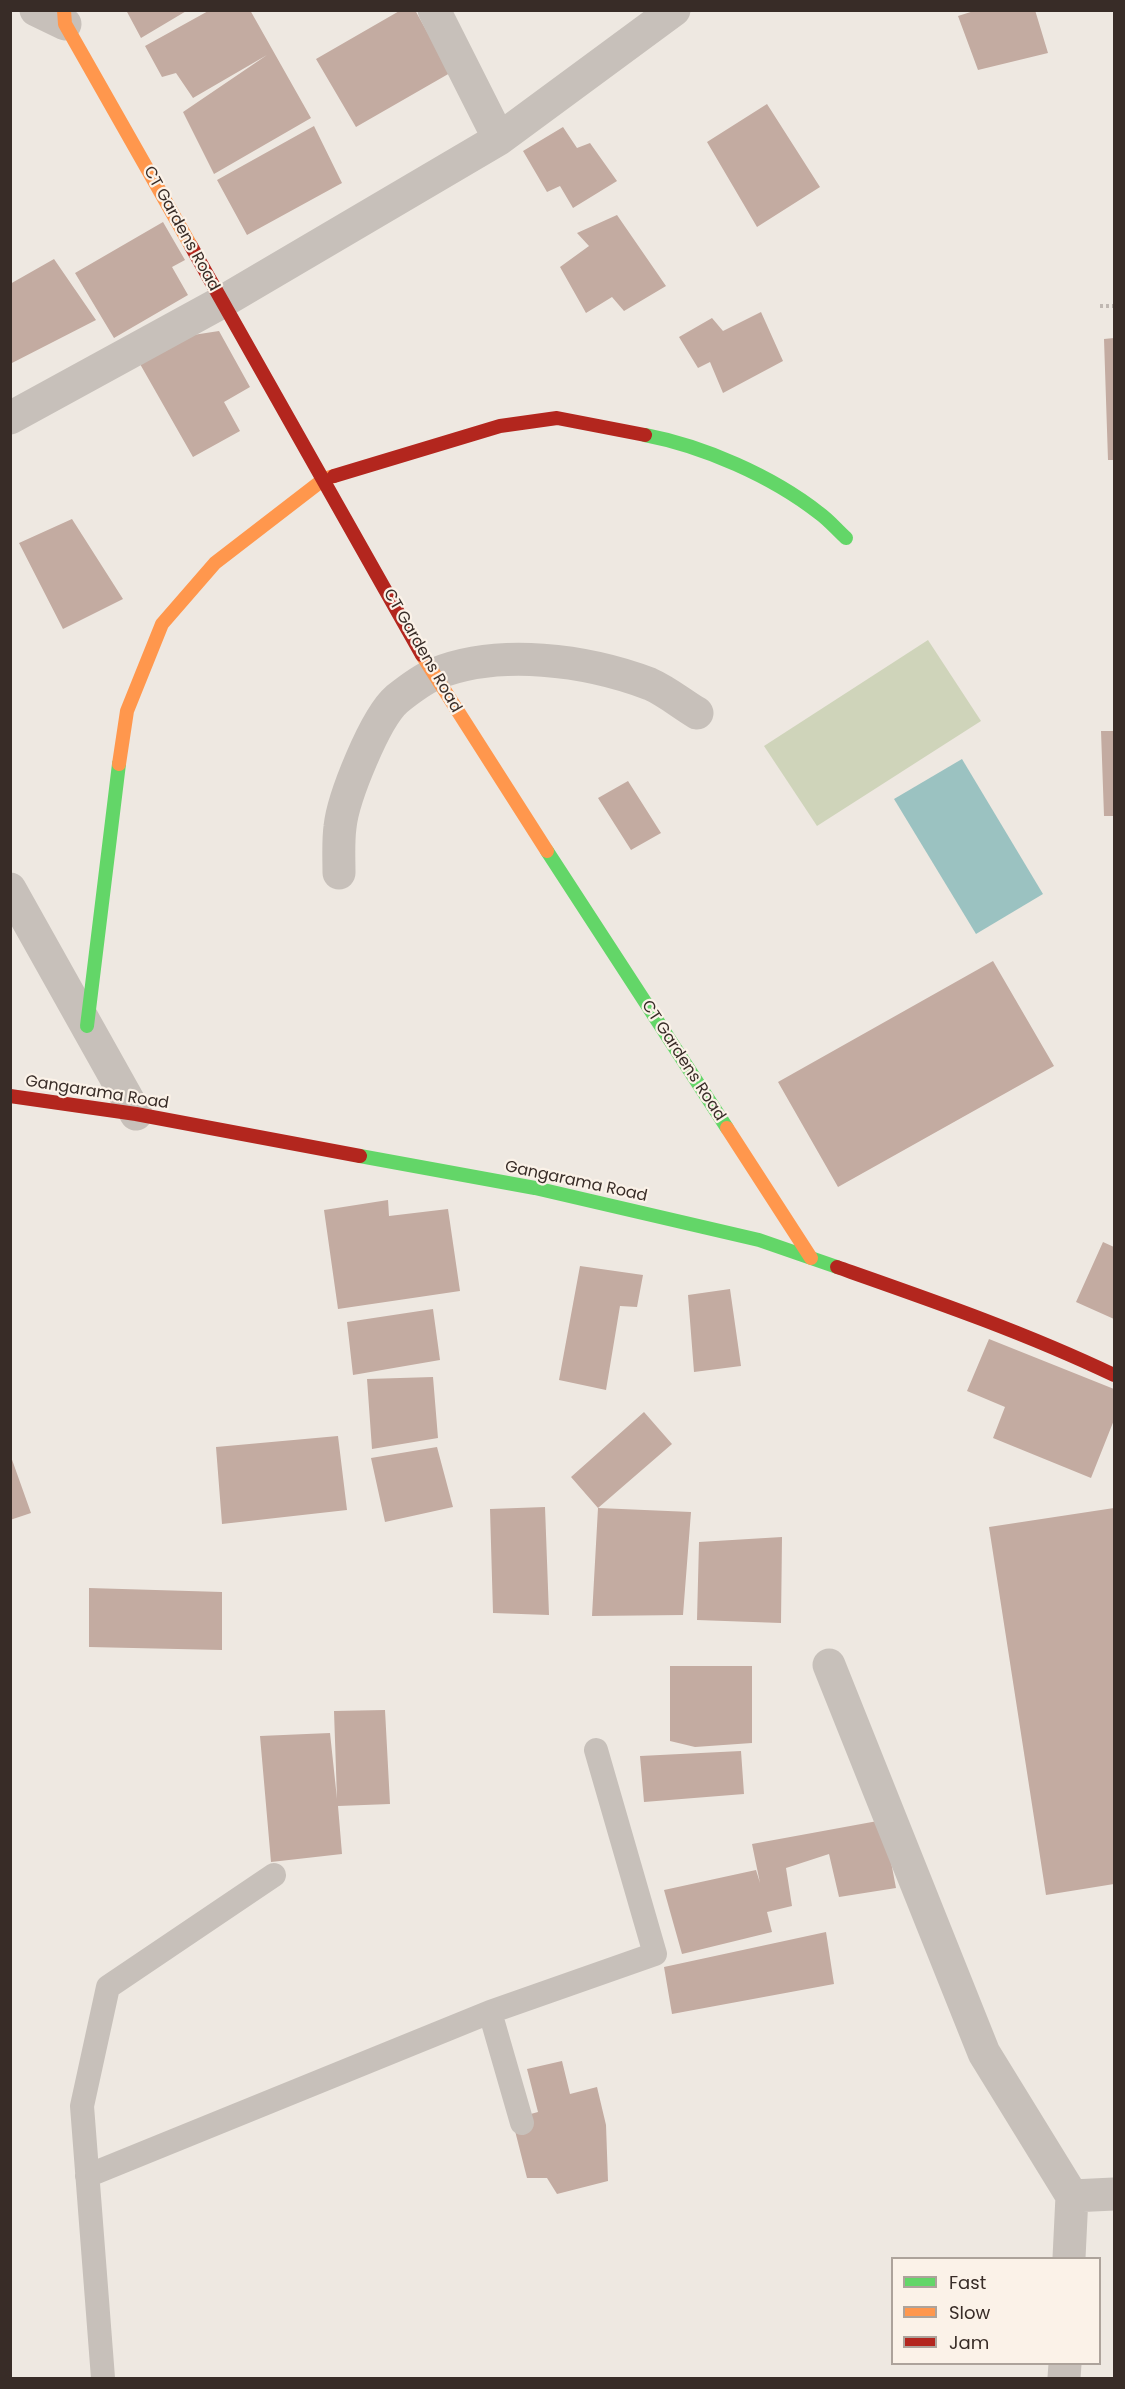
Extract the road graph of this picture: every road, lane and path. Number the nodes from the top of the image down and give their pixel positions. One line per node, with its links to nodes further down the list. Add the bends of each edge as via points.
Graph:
1 (434, 10): 4 (street)
2 (674, 10): 4 (street)
3 (55, 15): 5 (street, CT Gardens Road)
4 (499, 139): 5 (street)
5 (222, 302): 8 (street); 9 (street, CT Gardens Road)
6 (1100, 306): 7 (path)
7 (1114, 306)
8 (10, 418)
9 (324, 479): 10 (street, via 500,426 557,418 672,440 763,476 820,513); 11 (street, CT Gardens Road); 15 (street, via 215,563 162,624 127,711)
10 (846, 538)
11 (433, 674): 12 (street, via 470,663 531,659 578,664 651,685); 13 (street, via 395,700 377,727 353,780 340,826); 18 (street, CT Gardens Road)
12 (696, 713)
13 (339, 873)
14 (10, 889): 15 (street)
15 (87, 1026): 17 (street)
16 (10, 1096): 17 (street, Gangarama Road)
17 (136, 1114): 18 (street, Gangarama Road, via 535,1188 759,1240)
18 (811, 1258): 19 (street, Gangarama Road, via 993,1322)
19 (1114, 1375)
20 (828, 1665): 27 (street, via 984,2053)
21 (596, 1750): 23 (lane, via 655,1954)
22 (274, 1875): 25 (lane, via 108,1987 82,2106)
23 (490, 2012): 24 (lane); 25 (lane)
24 (522, 2123)
25 (87, 2176): 29 (lane)
26 (1114, 2194): 27 (street)
27 (1072, 2196): 28 (street)
28 (1069, 2257)
29 (103, 2379)

